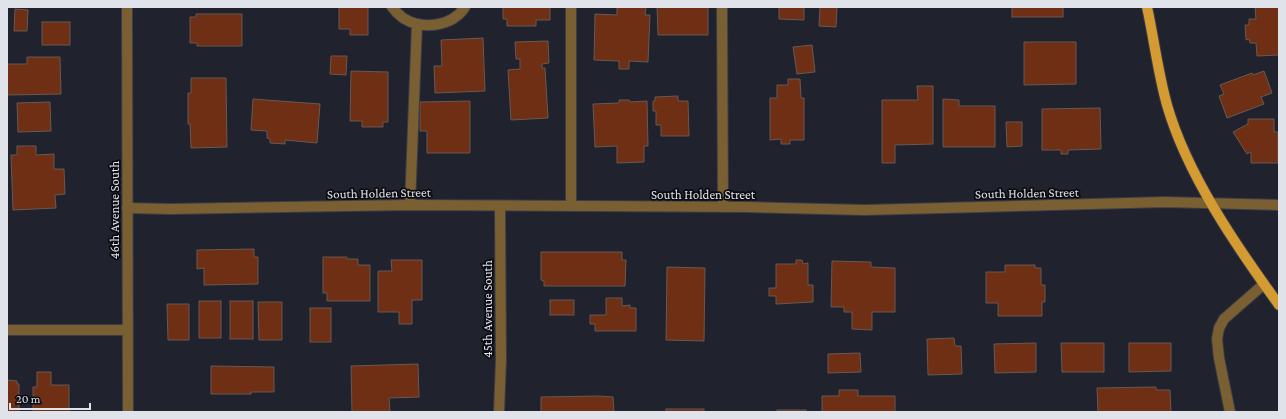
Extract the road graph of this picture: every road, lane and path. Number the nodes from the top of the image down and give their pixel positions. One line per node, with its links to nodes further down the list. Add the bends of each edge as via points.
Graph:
1 (127, 7): 14 (street, 46th Avenue South)
2 (392, 7): 7 (street, via 402,18)
3 (465, 7): 7 (street, via 448,22 432,26)
4 (571, 7): 12 (street)
5 (722, 7): 13 (street)
6 (1147, 7): 8 (main road, via 1168,105 1183,148)
7 (416, 24): 9 (street)
8 (1212, 204): 10 (street, South Holden Street); 13 (street, South Holden Street, via 1165,202 865,210); 15 (main road)
9 (410, 205): 11 (street, South Holden Street); 14 (street, South Holden Street)
10 (1279, 205)
11 (500, 206): 12 (street, South Holden Street); 20 (street, 45th Avenue South, via 501,360)
12 (570, 206): 13 (street, South Holden Street)
13 (723, 207)
14 (127, 208): 18 (street, 46th Avenue South)
15 (1264, 284): 16 (main road); 21 (street, via 1224,319 1219,328 1219,358)
16 (1279, 305)
17 (7, 330): 18 (street)
18 (127, 330): 19 (street, 46th Avenue South)
19 (128, 412)
20 (498, 412)
21 (1230, 412)

